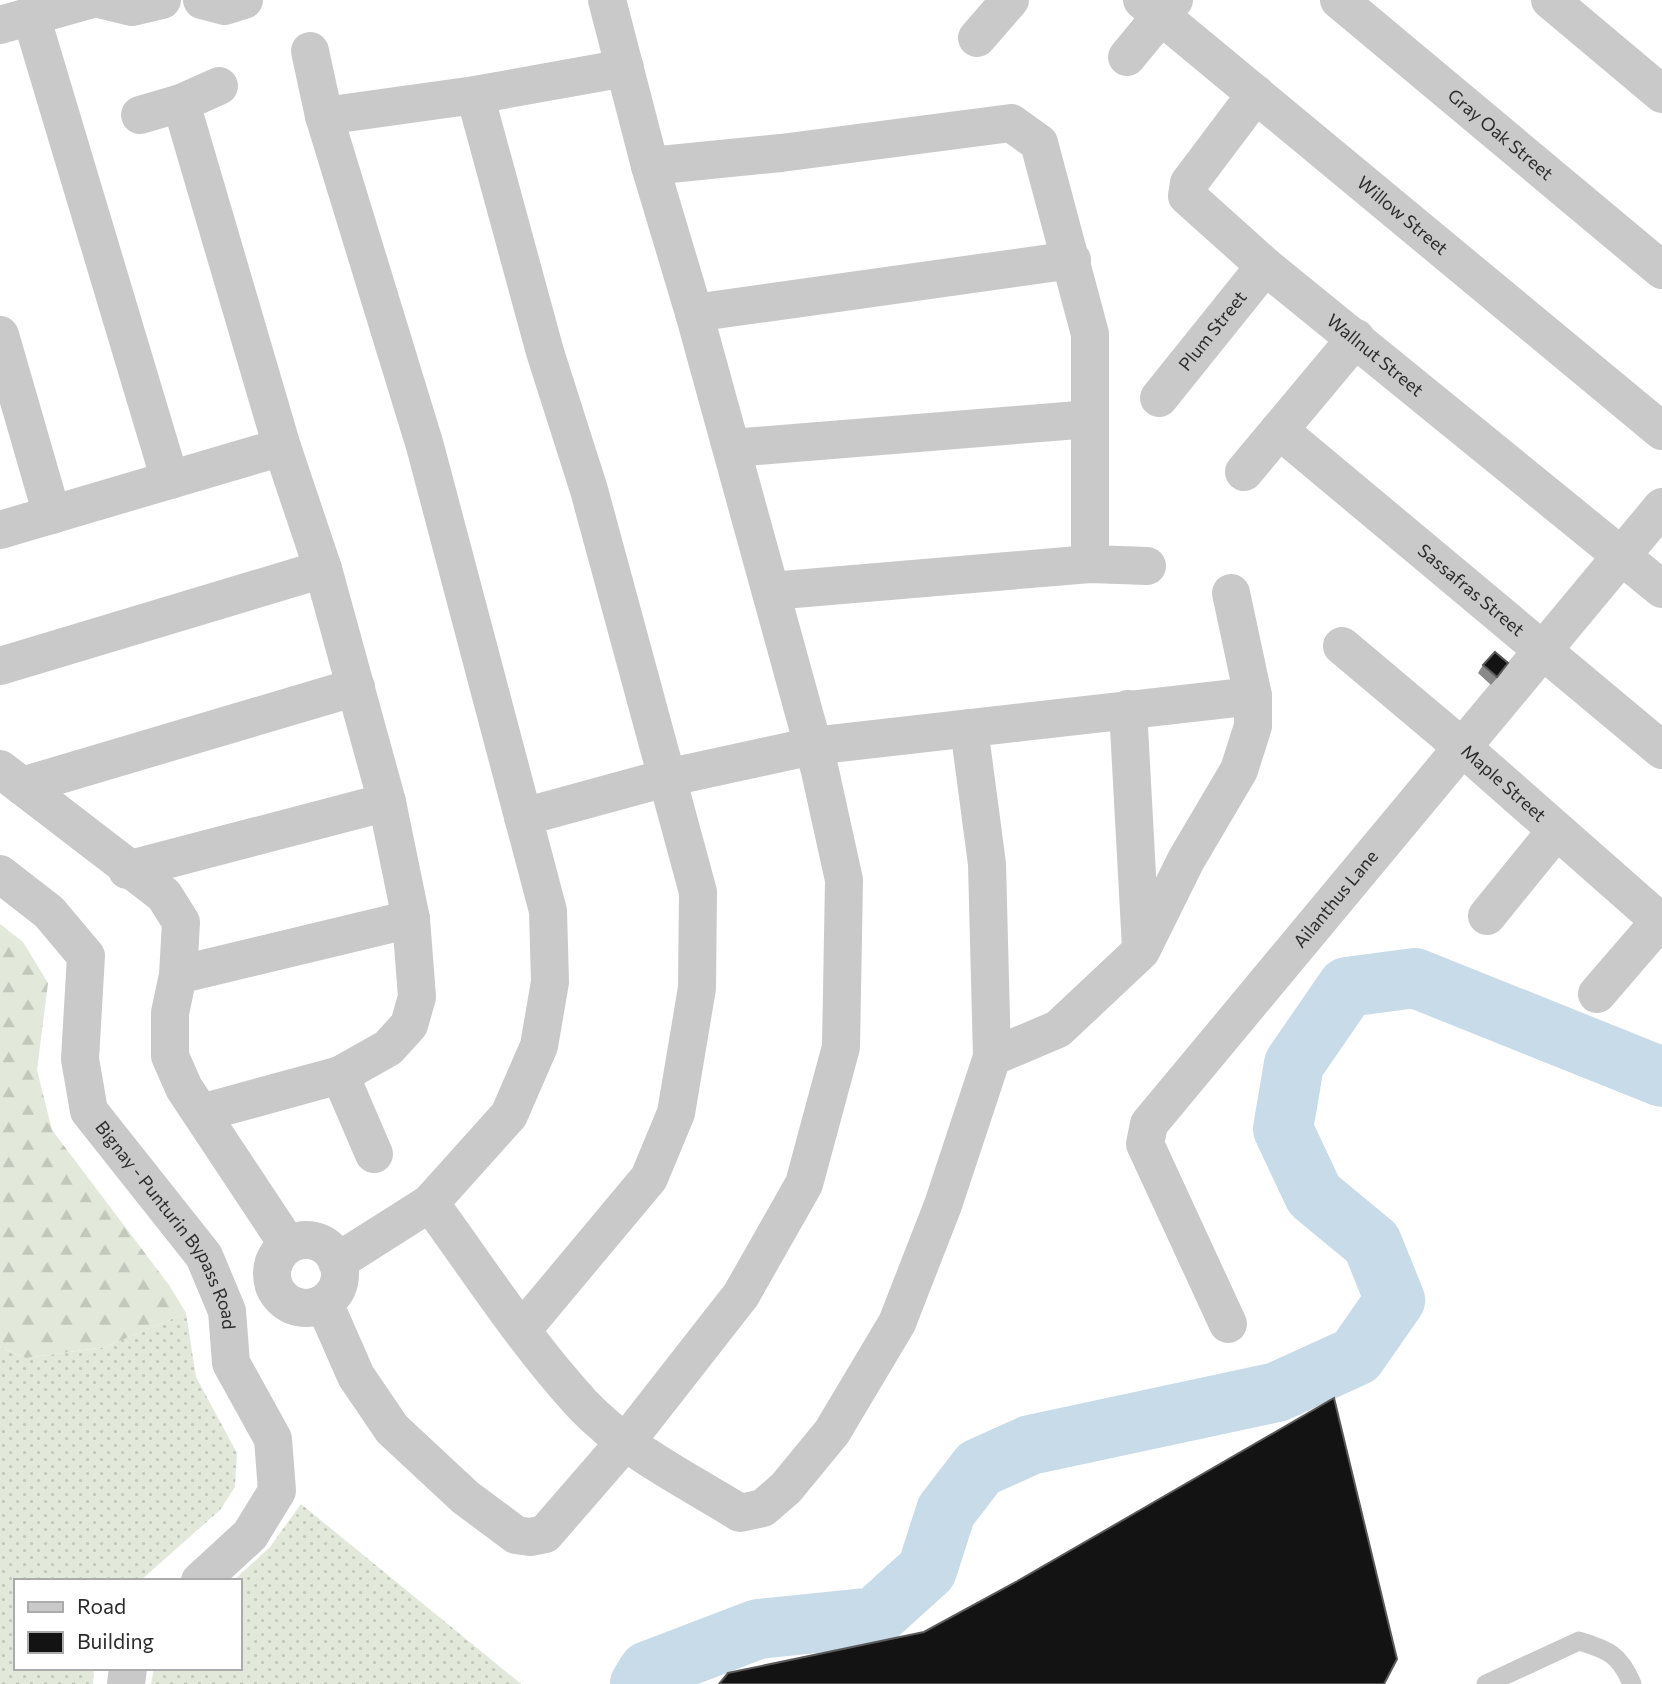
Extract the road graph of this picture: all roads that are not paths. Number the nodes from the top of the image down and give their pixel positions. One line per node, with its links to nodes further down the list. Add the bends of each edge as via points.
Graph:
1 (89, 0): 11 (street)
2 (103, 0): 3 (street, via 132,7)
3 (162, 0)
4 (202, 0): 5 (street, via 225,6)
5 (244, 0)
6 (607, 0): 15 (street)
7 (1010, 0): 12 (street)
8 (1339, 0): 26 (street, Gray Oak Street)
9 (1549, 0): 18 (street)
10 (1159, 5): 14 (street); 17 (street, Willow Street)
11 (15, 21): 37 (street)
12 (977, 38)
13 (310, 51): 22 (street)
14 (1127, 57)
15 (625, 68): 19 (street); 23 (street)
16 (219, 86): 20 (street)
17 (1256, 94): 25 (street, Wallnut Street, via 1189,183 1187,196); 33 (street, Willow Street)
18 (1662, 94)
19 (475, 95): 22 (street); 59 (street)
20 (181, 103): 21 (street); 34 (street)
21 (140, 115)
22 (324, 116): 61 (street, via 425,446)
23 (650, 166): 24 (street, via 1011,123 1039,143); 27 (street)
24 (1072, 260): 27 (street); 31 (street, via 1090,334)
25 (1265, 266): 29 (street, Wallnut Street); 30 (street, Plum Street)
26 (1662, 270)
27 (694, 313): 35 (street)
28 (0, 335): 39 (street)
29 (1356, 338): 32 (street); 41 (street, Wallnut Street)
30 (1159, 398)
31 (1090, 419): 35 (street); 42 (street)
32 (1279, 430): 36 (street); 49 (street, Sassafras Street)
33 (1662, 431)
34 (282, 447): 37 (street); 44 (street)
35 (732, 448): 46 (street)
36 (1244, 472)
37 (170, 480): 39 (street)
38 (1662, 507): 41 (street, Ailanthus Lane)
39 (52, 514): 40 (street)
40 (0, 530)
41 (1623, 555): 45 (street, Wallnut Street); 49 (street, Ailanthus Lane)
42 (1090, 564): 43 (street); 46 (street)
43 (1147, 566)
44 (323, 569): 50 (street); 51 (street)
45 (1662, 589)
46 (771, 591): 55 (street)
47 (1231, 593): 52 (street)
48 (1342, 646): 56 (street, Maple Street)
49 (1543, 649): 56 (street, Ailanthus Lane); 57 (street, Sassafras Street)
50 (0, 666)
51 (356, 687): 58 (street); 60 (street)
52 (1253, 696): 53 (street); 68 (street, via 1253,726 1239,770 1186,860)
53 (1128, 709): 54 (street); 68 (street)
54 (969, 728): 55 (street); 71 (street, via 987,864)
55 (813, 746): 59 (street); 81 (street, via 844,880 841,1047 804,1184 741,1295)
56 (1462, 747): 62 (street, Maple Street); 79 (street, Ailanthus Lane, via 1149,1124 1145,1144)
57 (1662, 750)
58 (11, 777): 63 (street)
59 (666, 778): 61 (street); 80 (street, via 698,892 697,988 676,1114 649,1178)
60 (387, 802): 63 (street); 66 (street)
61 (523, 817): 75 (street, via 548,911 550,982 539,1046 509,1115)
62 (1556, 831): 65 (street); 67 (street, Maple Street)
63 (127, 870): 69 (street, via 174,907 181,922)
64 (0, 874): 82 (street, Bignay - Punturin Bypass Road, via 49,912 86,956 79,1059 89,1111 204,1256 227,1311 231,1363 273,1439 277,1491 250,1535)
65 (1487, 916)
66 (411, 919): 69 (street); 72 (street, via 417,997 408,1025 388,1048)
67 (1661, 922): 70 (street)
68 (1141, 951): 71 (street, via 1058,1029)
69 (178, 975): 73 (street, via 170,1013 170,1056)
70 (1597, 994)
71 (992, 1057): 81 (street, via 943,1205 897,1323 832,1432 786,1488 763,1508 740,1513)
72 (340, 1075): 73 (street); 74 (street)
73 (201, 1113): 76 (street)
74 (374, 1154)
75 (430, 1203): 77 (street); 80 (street)
76 (288, 1245): 77 (street, via 311,1240 322,1244); 78 (street, via 274,1263 274,1286 289,1304)
77 (338, 1262): 78 (street, via 338,1285)
78 (324, 1303): 81 (street, via 356,1376 392,1429 465,1497 516,1535 545,1534)
79 (1228, 1324)
80 (522, 1330): 81 (street, via 583,1405)
81 (625, 1441)
82 (202, 1579)
83 (1486, 1684): 84 (lane, via 1579,1641 1603,1648 1623,1662)
84 (1632, 1684)

